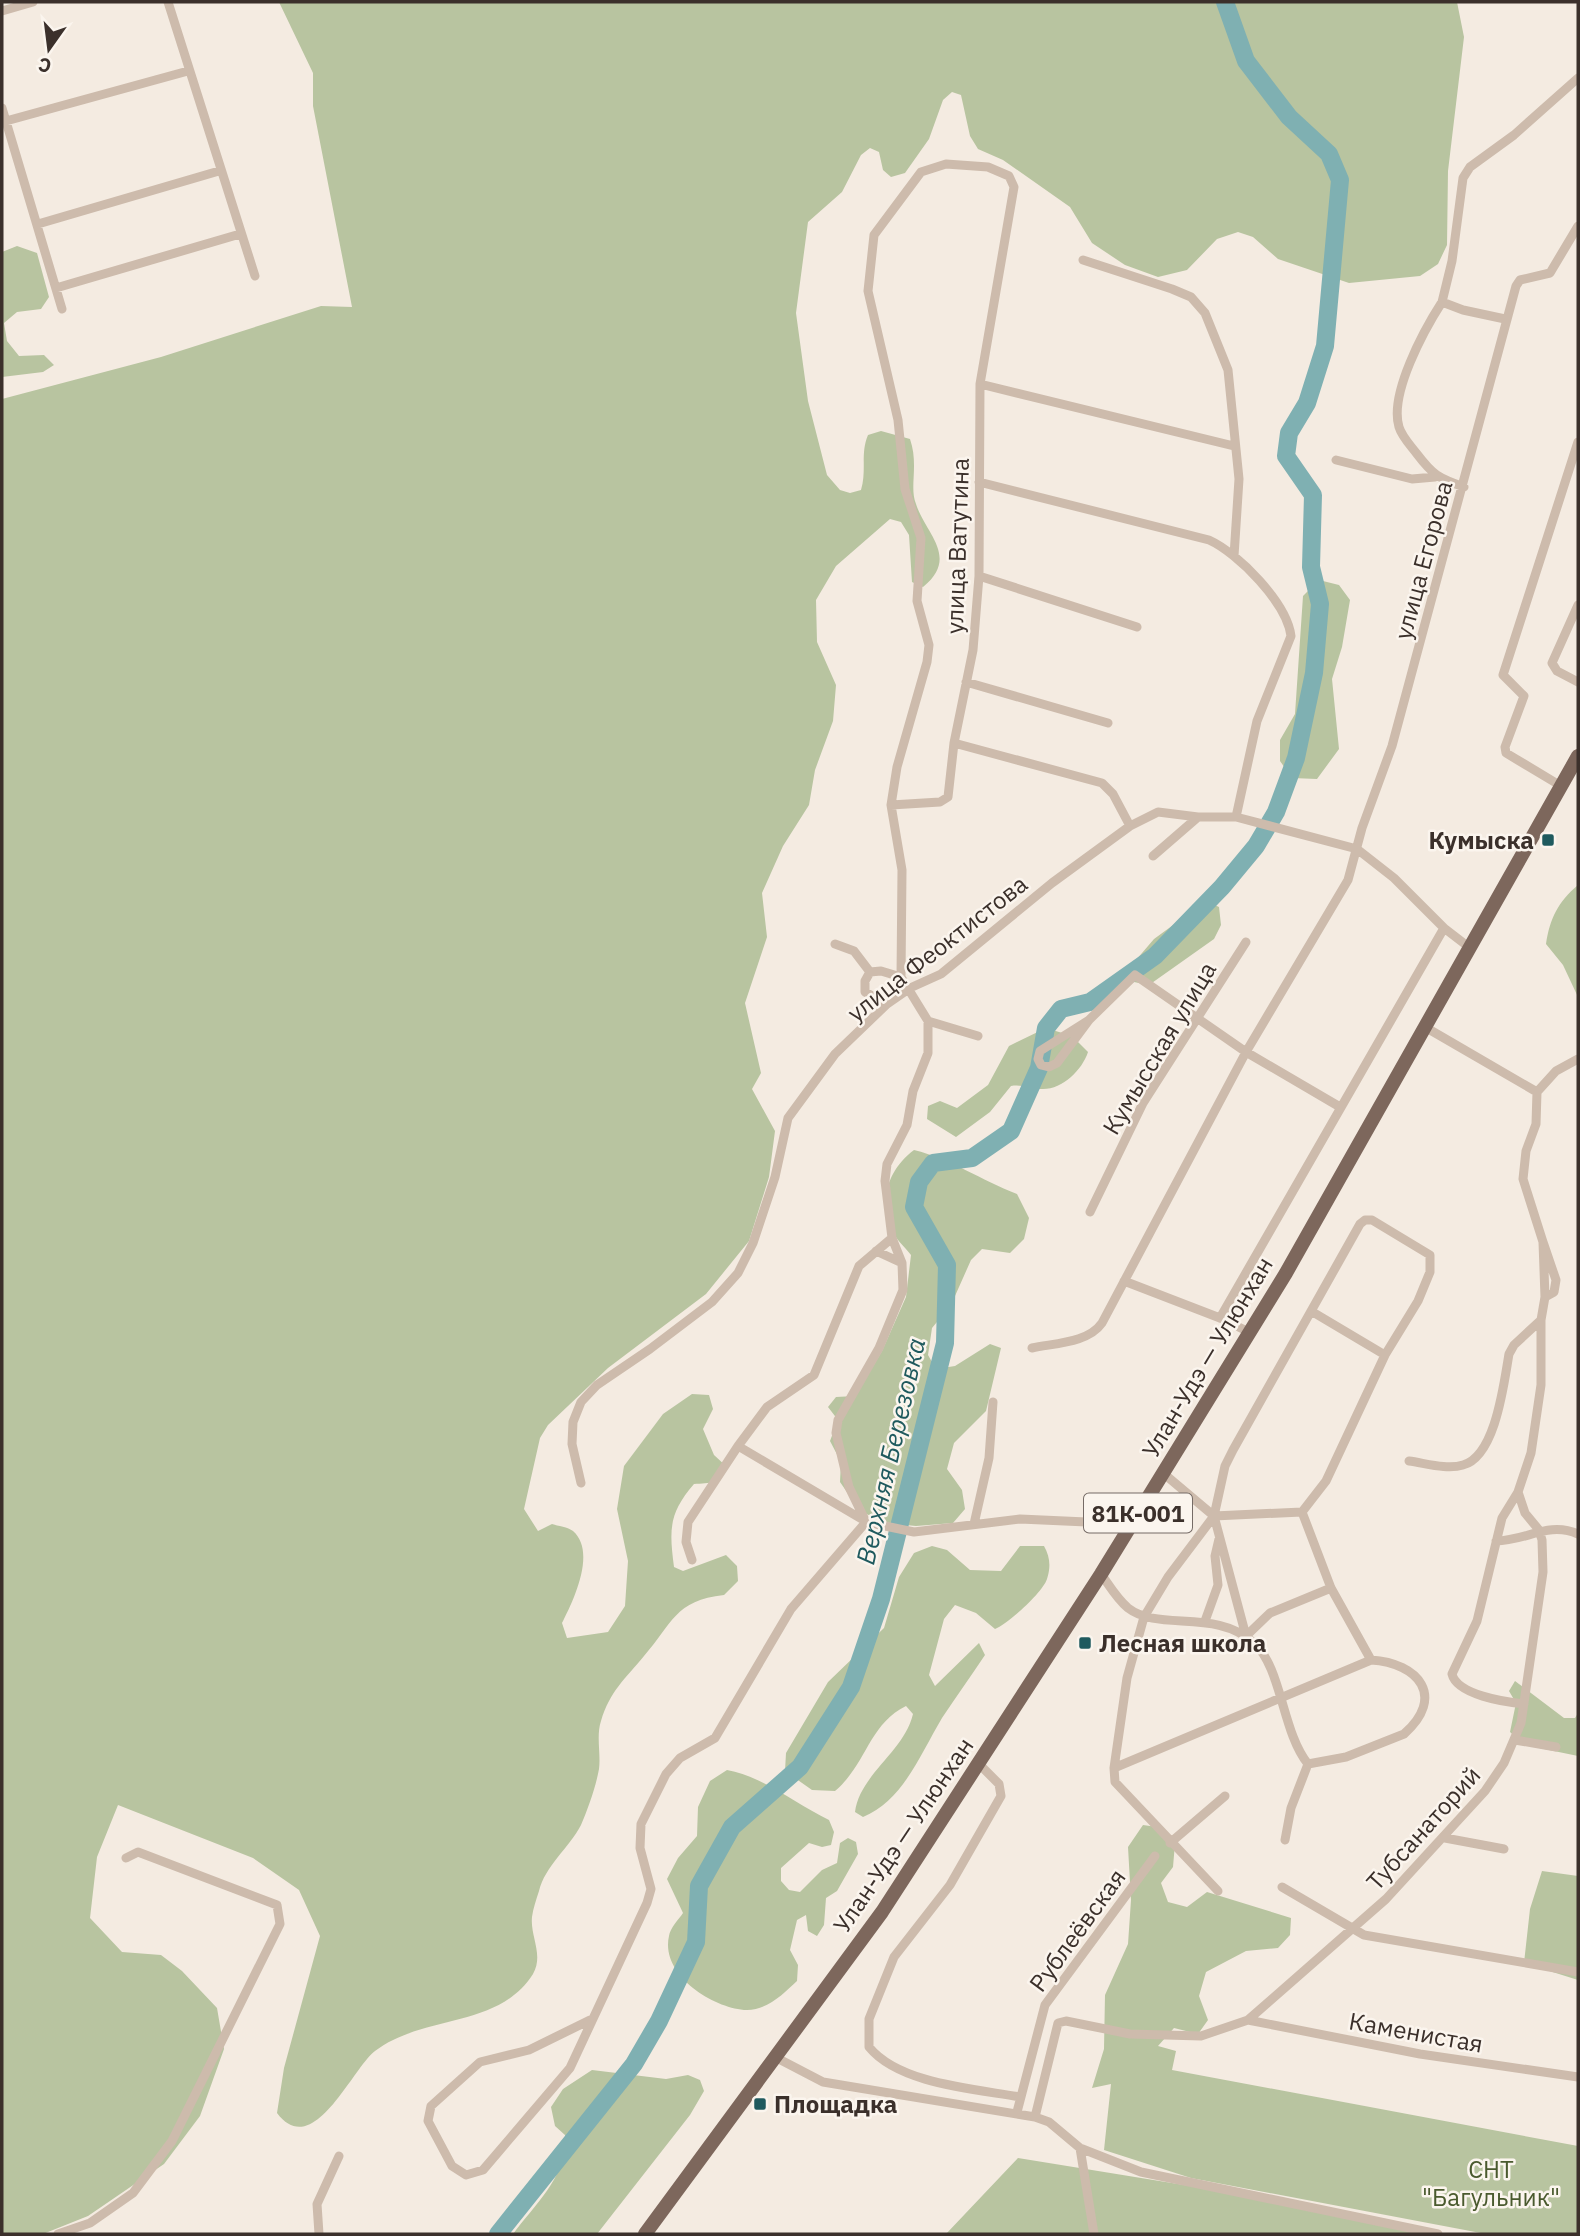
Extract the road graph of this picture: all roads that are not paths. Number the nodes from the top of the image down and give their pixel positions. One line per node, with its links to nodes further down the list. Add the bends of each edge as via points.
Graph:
1 (33, 2): 3 (street)
2 (168, 2): 4 (street)
3 (2, 11)
4 (188, 71): 7 (street); 8 (street)
5 (1578, 78): 15 (street, via 1470,167 1463,178)
6 (2, 108): 7 (street)
7 (6, 121): 9 (street)
8 (219, 171): 9 (street); 11 (street)
9 (38, 224): 14 (street)
10 (1578, 226): 17 (street, улица Егорова, via 1550,274 1520,280)
11 (240, 233): 13 (street); 14 (street)
12 (1083, 260): 20 (street, via 1191,297 1205,313 1228,370)
13 (255, 276)
14 (56, 288): 16 (street)
15 (1442, 302): 17 (street); 22 (street, via 1416,348 1398,410 1402,434)
16 (62, 309)
17 (1505, 319): 24 (street, улица Егорова)
18 (980, 384): 20 (street); 23 (street, улица Ватутина); 35 (street, улица Ватутина, via 1014,187 1009,176 988,167 946,164 921,172 874,235 868,291 898,420 906,498 921,538 917,601 929,645)
19 (1578, 442): 34 (street, via 1503,675 1524,696 1506,753)
20 (1234, 446): 25 (street, via 1239,479)
21 (1336, 460): 22 (street, via 1412,479)
22 (1435, 477): 24 (street)
23 (979, 482): 25 (street, via 1209,540); 26 (street, улица Ватутина)
24 (1464, 487): 39 (street, улица Егорова, via 1392,746)
25 (1234, 556): 37 (street, via 1283,610 1291,636 1257,720)
26 (979, 576): 28 (street); 29 (street, улица Ватутина)
27 (1578, 605): 30 (street, via 1552,663 1557,671)
28 (1137, 627)
29 (966, 682): 31 (street); 32 (street, улица Ватутина)
30 (1578, 682)
31 (1108, 723)
32 (954, 743): 35 (street, улица Ватутина, via 949,793 944,801); 38 (street, via 1102,783)
33 (1578, 756): 34 (main road, Улан-Удэ — Улюнхан / 81К-001)
34 (1561, 786): 44 (main road, Улан-Удэ — Улюнхан / 81К-001)
35 (891, 805): 46 (street, via 902,870)
36 (1198, 817): 37 (street, улица Феоктистова); 38 (street, улица Феоктистова, via 1158,812); 40 (street)
37 (1236, 817): 39 (street, улица Феоктистова)
38 (1130, 826): 47 (street, улица Феоктистова, via 941,974)
39 (1357, 849): 41 (street, улица Феоктистова); 54 (street, улица Егорова, via 1342,892)
40 (1153, 856)
41 (1444, 928): 44 (street, улица Феоктистова); 57 (street)
42 (1246, 942): 49 (street, Кумысская улица)
43 (835, 944): 45 (street, via 854,951)
44 (1470, 948): 52 (main road, Улан-Удэ — Улюнхан / 81К-001)
45 (870, 972): 46 (street); 48 (street, via 865,992)
46 (901, 977): 47 (street)
47 (910, 988): 48 (street, улица Феоктистова); 51 (street)
48 (887, 1004): 73 (street, улица Феоктистова, via 835,1054 796,1104 783,1134 757,1232 738,1273 712,1302 597,1385 582,1402 573,1422 572,1444)
49 (1197, 1018): 50 (street, via 1135,975); 54 (street); 58 (street, Кумысская улица, via 1139,1110)
50 (1089, 1020): 50 (street, via 1057,1063 1041,1065 1040,1051)
51 (928, 1021): 53 (street); 59 (street, via 928,1053 913,1091 907,1125 887,1164)
52 (1425, 1027): 56 (street); 66 (main road, Улан-Удэ — Улюнхан / 81К-001)
53 (978, 1035)
54 (1246, 1052): 57 (street); 62 (street, улица Егорова)
55 (1578, 1059): 56 (street, via 1556,1071)
56 (1536, 1091): 65 (street, via 1536,1124 1526,1151 1523,1179 1543,1242)
57 (1340, 1107): 64 (street)
58 (1090, 1212)
59 (892, 1238): 60 (street); 61 (street)
60 (876, 1251): 61 (street); 70 (street, via 856,1273 814,1375 767,1406)
61 (902, 1263): 77 (street, via 905,1278 883,1340 837,1426 841,1462)
62 (1124, 1281): 64 (street); 67 (street, улица Егорова, via 1096,1332)
63 (1311, 1311): 68 (street); 68 (street, via 1360,1224 1373,1220 1430,1255 1430,1272 1418,1301); 76 (street, via 1225,1466)
64 (1220, 1318): 66 (street)
65 (1541, 1320): 71 (street, via 1509,1354 1497,1418 1478,1455 1460,1466); 74 (street, via 1540,1396 1531,1453)
66 (1250, 1332): 72 (main road, Улан-Удэ — Улюнхан / 81К-001)
67 (1032, 1348)
68 (1385, 1355): 75 (street, via 1326,1481)
69 (993, 1402): 78 (street, via 989,1458)
70 (738, 1447): 77 (street); 84 (street, via 688,1522 686,1542)
71 (1409, 1461)
72 (1163, 1473): 76 (street); 79 (main road, Улан-Удэ — Улюнхан / 81К-001)
73 (581, 1483)
74 (1518, 1492): 80 (street, Тубсанаторий, via 1525,1513); 83 (street, via 1506,1508)
75 (1302, 1512): 76 (street); 86 (street)
76 (1214, 1516): 82 (street); 87 (street)
77 (866, 1522): 78 (street, via 914,1532); 110 (street, via 791,1609 715,1738 680,1758 666,1774 641,1824 640,1848 651,1889 647,1903)
78 (974, 1524): 79 (street, via 1046,1518)
79 (1131, 1524): 85 (main road, Улан-Удэ — Улюнхан / 81К-001)
80 (1539, 1530): 81 (street, via 1558,1528); 83 (street, via 1513,1541); 92 (street, Тубсанаторий, via 1543,1572)
81 (1578, 1534)
82 (1220, 1538): 88 (street, via 1215,1556 1218,1585); 89 (street)
83 (1496, 1541): 92 (street, via 1477,1621 1452,1674 1454,1682 1478,1694)
84 (692, 1560)
85 (1101, 1574): 87 (street, via 1127,1608); 95 (main road, Улан-Удэ — Улюнхан / 81К-001)
86 (1331, 1588): 89 (street, via 1270,1613); 90 (street)
87 (1144, 1617): 88 (street); 97 (street, via 1127,1678)
88 (1205, 1621): 89 (street)
89 (1246, 1636): 91 (street, via 1264,1657)
90 (1371, 1660): 91 (street); 96 (street, via 1403,1666 1416,1674 1426,1703 1420,1716 1404,1734 1346,1757)
91 (1280, 1698): 96 (street, via 1294,1742); 97 (street)
92 (1524, 1704): 93 (street, Тубсанаторий)
93 (1515, 1740): 94 (street); 99 (street, Тубсанаторий, via 1485,1791)
94 (1556, 1748)
95 (978, 1763): 111 (main road, Улан-Удэ — Улюнхан / 81К-001, via 882,1912); 113 (street, via 999,1784 1001,1796 950,1885 894,1957 869,2020 869,2047 877,2058 920,2077)
96 (1308, 1765): 100 (street, via 1291,1808)
97 (1114, 1768): 101 (street, via 1115,1782 1123,1794)
98 (1225, 1796): 101 (street)
99 (1445, 1839): 102 (street); 107 (street, Тубсанаторий)
100 (1285, 1840)
101 (1170, 1843): 106 (street)
102 (1503, 1849)
103 (1155, 1856): 113 (street, Рублеёвская, via 1045,2006)
104 (126, 1858): 118 (street, via 138,1852 277,1905 279,1924 172,2141 133,2193 90,2223)
105 (1282, 1887): 107 (street)
106 (1218, 1891)
107 (1352, 1929): 108 (street, via 1377,1938); 109 (street, Рублеёвская)
108 (1578, 1972)
109 (1248, 2020): 112 (street, Каменистая, via 1420,2054); 115 (street, Рублеёвская, via 1200,2036 1130,2034 1058,2023)
110 (590, 2021): 110 (street, via 570,2068 483,2170 466,2175 452,2166 428,2121 431,2106 480,2062 529,2050)
111 (775, 2057): 114 (street, via 823,2082); 120 (main road, Улан-Удэ — Улюнхан / 81К-001)
112 (1578, 2077)
113 (1020, 2097): 114 (street, Рублеёвская)
114 (1017, 2112): 115 (street)
115 (1035, 2117): 116 (street)
116 (1080, 2148): 121 (street); 122 (street, via 1141,2172)
117 (339, 2156): 119 (street, via 317,2203)
118 (58, 2234)
119 (319, 2234)
120 (645, 2234)
121 (1094, 2234)
122 (1438, 2234)

